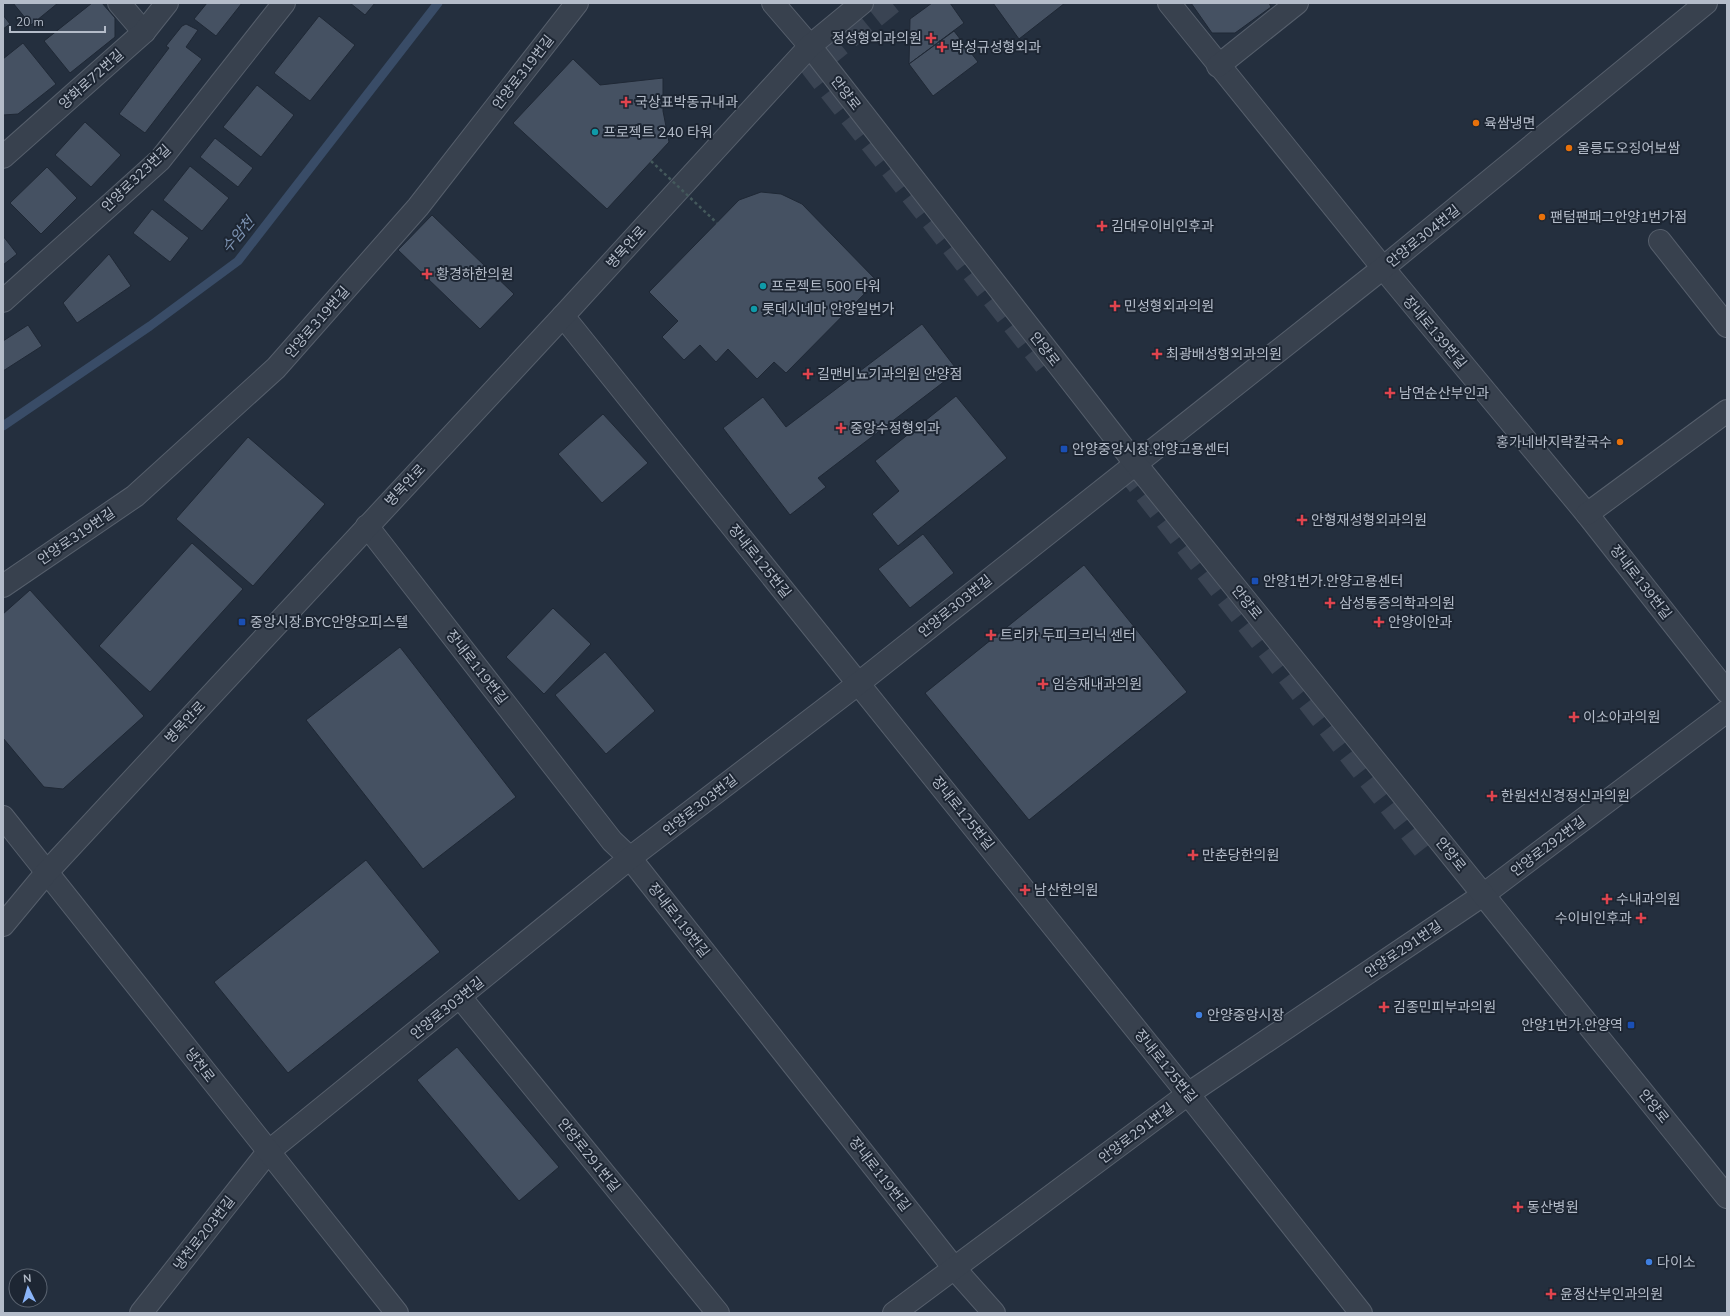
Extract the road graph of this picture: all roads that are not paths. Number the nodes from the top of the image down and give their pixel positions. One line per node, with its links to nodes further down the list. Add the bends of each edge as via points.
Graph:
1 (119, 3): 10 (street)
2 (167, 3): 10 (street, 양화로72번길)
3 (284, 3): 16 (street, 안양로323번길, via 160,160)
4 (577, 3): 23 (street, 안양로319번길, via 418,207 276,368 136,496)
5 (773, 3): 11 (street, 안양로)
6 (862, 3): 11 (street, 병목안로)
7 (1168, 3): 12 (street, 장내로139번길)
8 (1297, 3): 12 (street)
9 (1706, 3): 15 (street, 안양로304번길)
10 (144, 32): 13 (street, 양화로72번길)
11 (810, 46): 17 (street, 병목안로); 20 (street, 안양로)
12 (1218, 66): 15 (street, 장내로139번길)
13 (5, 150)
14 (1660, 240): 18 (street)
15 (1383, 268): 20 (street, 안양로304번길); 21 (street, 장내로139번길)
16 (3, 301)
17 (563, 316): 22 (street, 병목안로); 24 (street, 장내로125번길)
18 (1727, 326)
19 (1727, 411): 21 (street)
20 (1135, 463): 24 (street, 안양로303번길); 30 (street, 안양로)
21 (1587, 514): 25 (street, 장내로139번길)
22 (367, 526): 28 (street, 장내로119번길, via 612,841); 29 (street, 병목안로)
23 (3, 586)
24 (859, 683): 28 (street, 안양로303번길); 33 (street, 장내로125번길)
25 (1727, 692)
26 (1727, 711): 30 (street, 안양로292번길)
27 (3, 817): 29 (street, 냉천로)
28 (630, 858): 32 (street, 안양로303번길); 36 (street, 장내로119번길)
29 (47, 872): 31 (street, 병목안로); 34 (street, 냉천로)
30 (1483, 895): 33 (street, 안양로291번길); 35 (street, 안양로)
31 (3, 925)
32 (460, 997): 34 (street, 안양로303번길); 39 (street, 안양로291번길)
33 (1188, 1094): 36 (street, 안양로291번길); 42 (street, 장내로125번길)
34 (268, 1152): 37 (street, 냉천로203번길); 38 (street, 냉천로)
35 (1727, 1197)
36 (954, 1268): 40 (street, 안양로291번길); 41 (street, 장내로119번길)
37 (141, 1313)
38 (397, 1313)
39 (718, 1313)
40 (894, 1313)
41 (994, 1313)
42 (1361, 1313)

